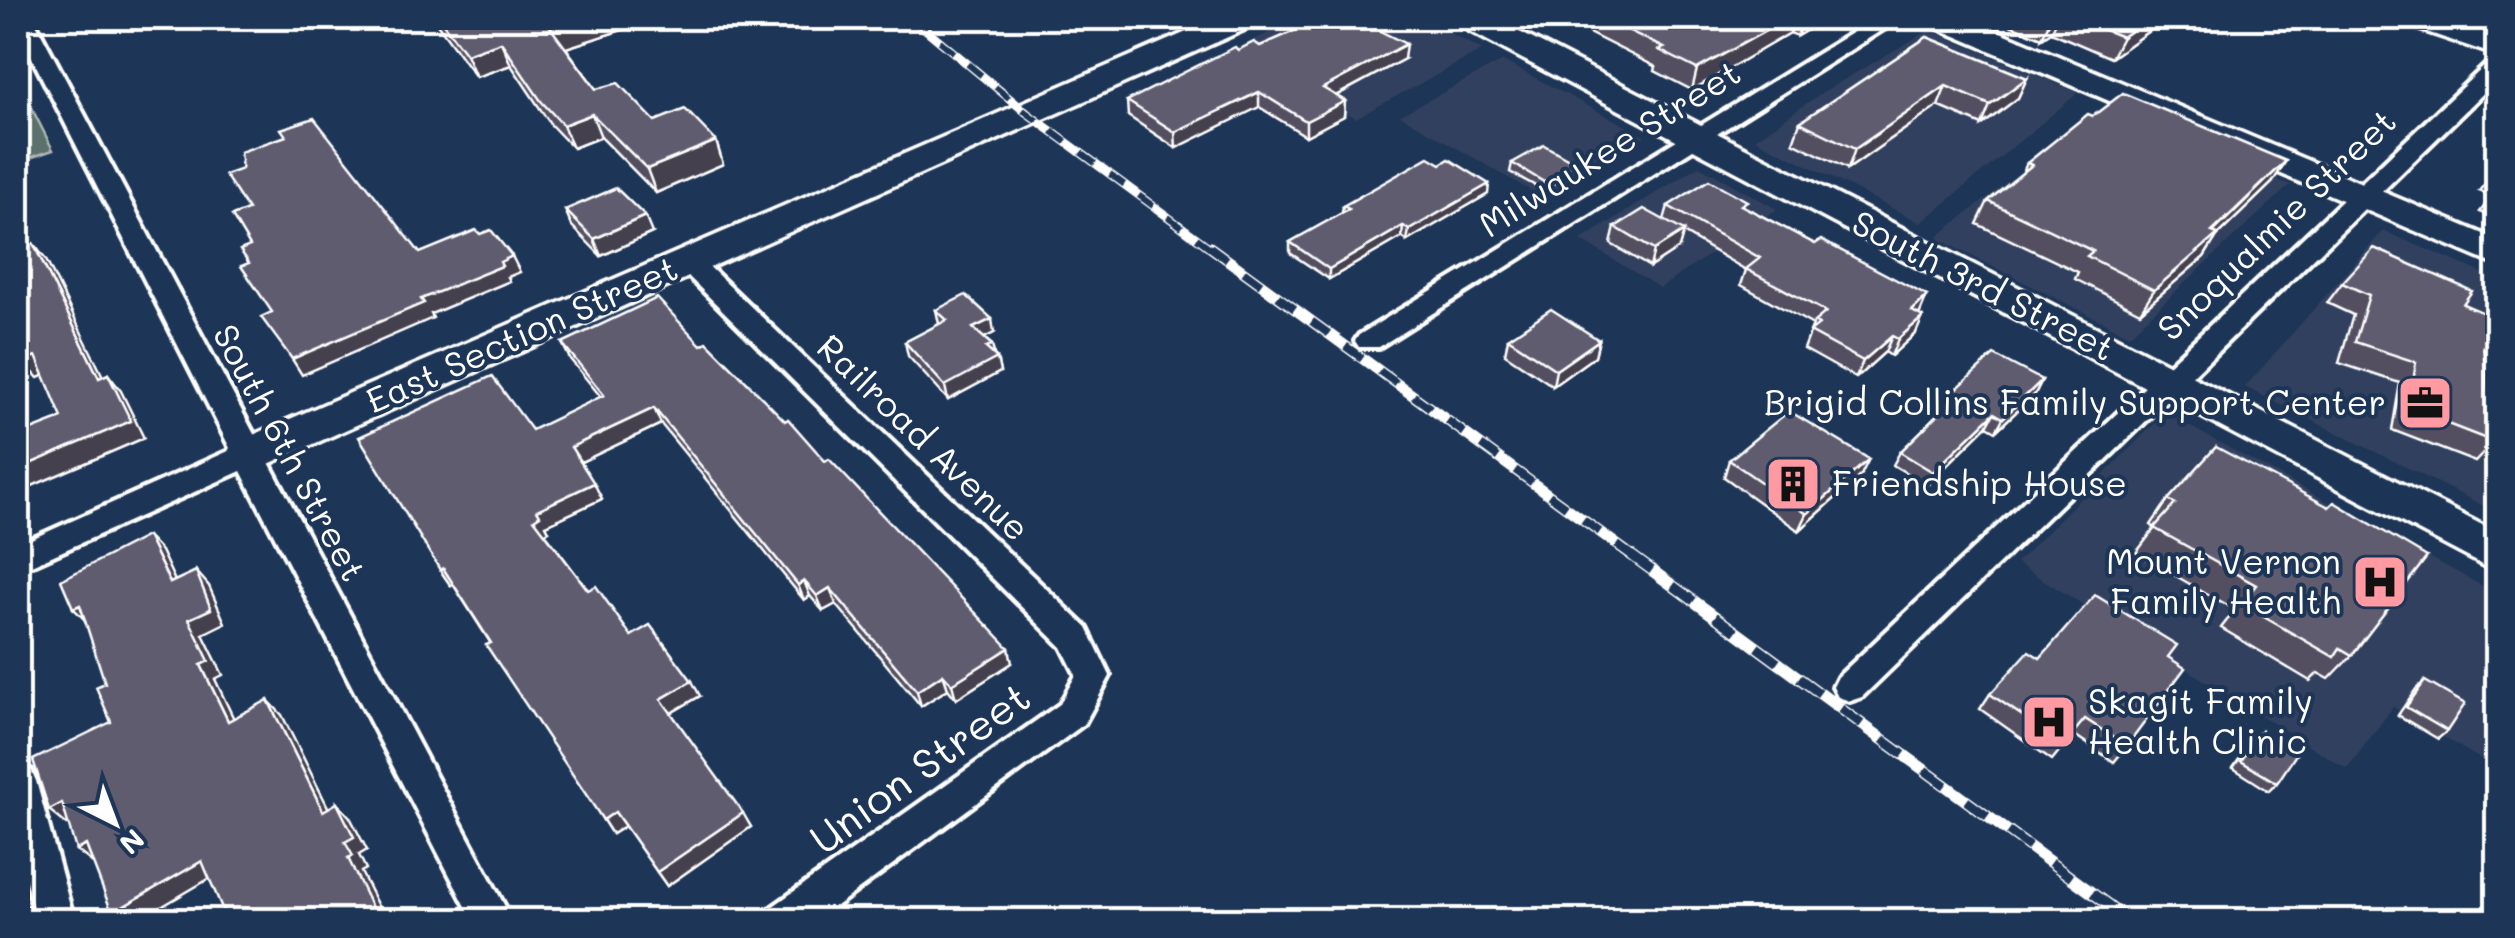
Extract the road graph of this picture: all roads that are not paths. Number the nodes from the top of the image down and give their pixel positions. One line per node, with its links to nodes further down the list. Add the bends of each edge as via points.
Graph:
1 (22, 18): 15 (street, South 6th Street)
2 (1244, 18): 12 (street, East Section Street)
3 (1469, 18): 9 (street, South 3rd Street)
4 (1890, 18): 9 (street, Milwaukee Street)
5 (1941, 18): 10 (street)
6 (2417, 18): 7 (street)
7 (2498, 46)
8 (2498, 66): 10 (street, Snoqualmie Street)
9 (1696, 136): 13 (street, Milwaukee Street); 14 (street, South 3rd Street)
10 (2360, 196): 11 (street); 14 (street, Snoqualmie Street)
11 (2498, 254)
12 (689, 262): 15 (street, East Section Street); 18 (street, Railroad Avenue, via 1075,638)
13 (1368, 342)
14 (2169, 382): 16 (street, South 3rd Street); 19 (street, Snoqualmie Street)
15 (248, 456): 17 (street, East Section Street); 22 (street, South 6th Street)
16 (2498, 556)
17 (18, 558)
18 (1093, 676): 23 (street, Union Street, via 1072,714)
19 (1850, 687)
20 (18, 780): 21 (street)
21 (55, 920)
22 (493, 920)
23 (786, 920)

